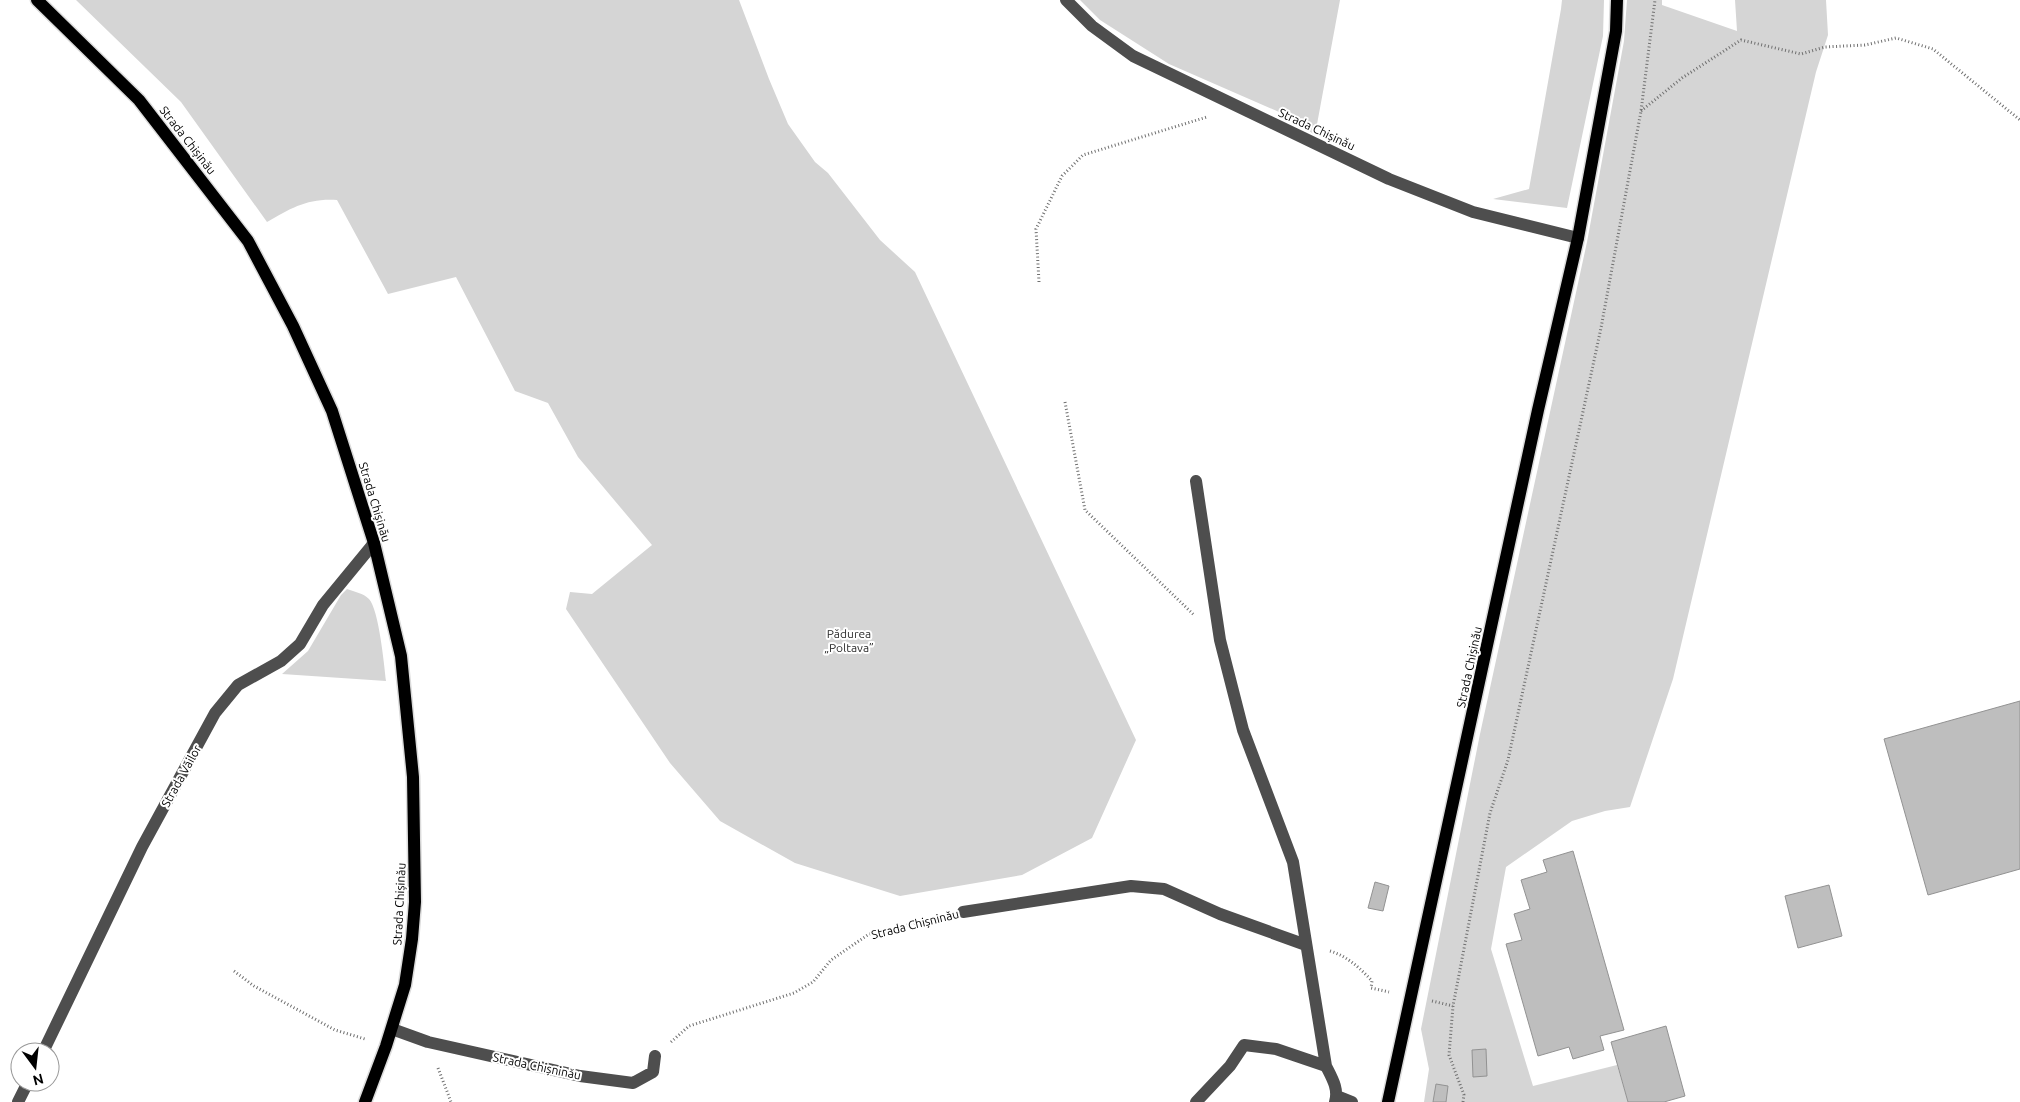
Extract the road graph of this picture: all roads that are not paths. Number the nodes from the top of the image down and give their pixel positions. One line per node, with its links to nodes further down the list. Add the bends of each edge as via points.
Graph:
1 (37, 0): 6 (main road, Strada Chișinău, via 139,100 248,242 293,326 332,411)
2 (1066, 0): 4 (street, Strada Chișinău, via 1092,26 1133,56 1389,179 1472,212)
3 (1617, 0): 4 (main road, Strada Chișinău, via 1616,30)
4 (1578, 238): 17 (main road, Strada Chișinău)
5 (1196, 481): 8 (street, via 1220,640 1243,730 1293,862)
6 (374, 543): 9 (main road, Strada Chișinău, via 402,656 414,777 412,938 405,985); 10 (street, Strada Văilor, via 323,605 300,644 281,661 238,685 215,714 142,847)
7 (963, 912): 8 (street, Strada Chișninău, via 1131,886 1164,890)
8 (1306, 945): 12 (street)
9 (392, 1029): 11 (street, Strada Chișninău, via 428,1042 580,1076 633,1083 653,1072); 14 (main road, Strada Chișinău)
10 (48, 1042)
11 (655, 1056)
12 (1326, 1066): 13 (street, via 1335,1085); 15 (street, via 1276,1049 1244,1045 1230,1066)
13 (1336, 1099): 16 (street)
14 (365, 1102)
15 (1196, 1102)
16 (1352, 1102)
17 (1388, 1102)

